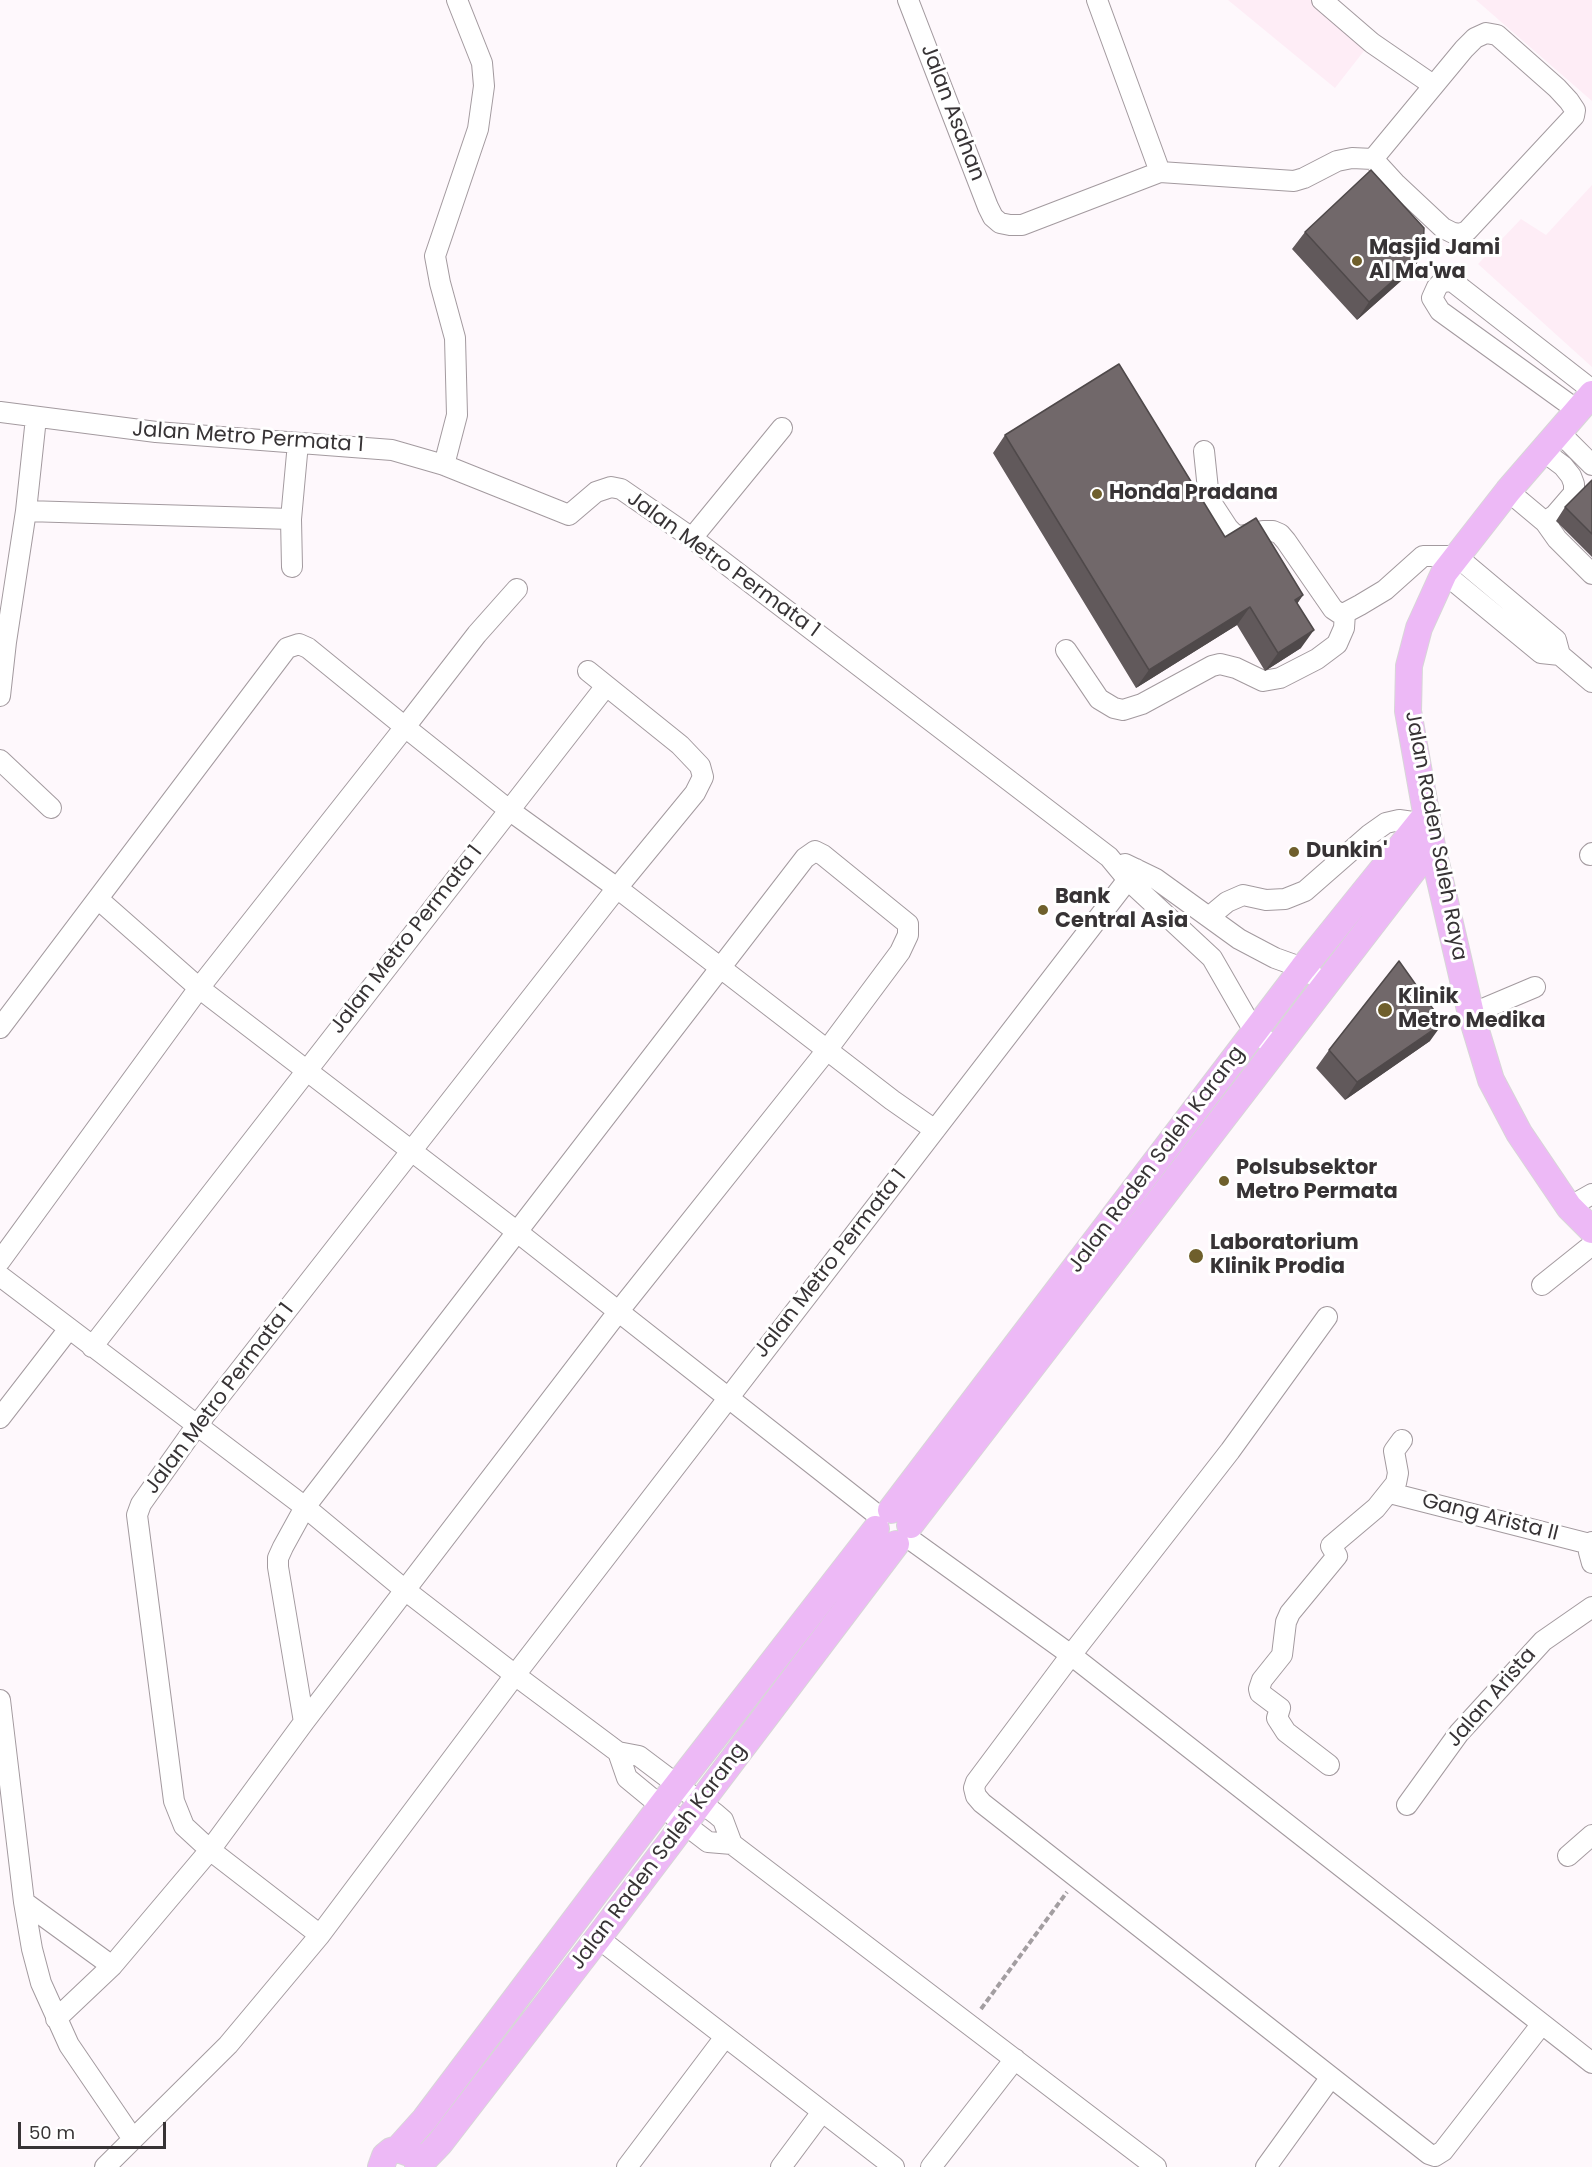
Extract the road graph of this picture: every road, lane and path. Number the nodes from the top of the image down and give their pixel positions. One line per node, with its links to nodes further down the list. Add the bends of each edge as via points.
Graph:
1 (457, 0): 16 (street, via 482,63 484,86 478,129 435,256 454,338 456,416)
2 (908, 0): 7 (street, Jalan Asahan, via 988,207 1000,223 1022,225)
3 (1097, 0): 7 (street)
4 (1322, 0): 5 (street, via 1372,43)
5 (1433, 85): 6 (street); 6 (street, via 1475,38 1486,33 1497,35 1557,88 1575,110 1574,116 1460,234 1443,228)
6 (1373, 159): 7 (street, via 1337,161 1294,181)
7 (1160, 172)
8 (1592, 390): 9 (street, via 1452,281 1437,287 1432,298 1440,311)
9 (1585, 402): 14 (main road, Jalan Raden Saleh Raya)
10 (0, 412): 11 (street, Jalan Metro Permata 1)
11 (36, 418): 13 (street, Jalan Metro Permata 1); 19 (street)
12 (782, 428): 22 (street)
13 (298, 442): 16 (street, Jalan Metro Permata 1, via 392,450); 20 (street)
14 (1551, 442): 17 (street); 18 (main road, Jalan Raden Saleh Raya); 21 (street, via 1571,476 1574,493)
15 (1203, 451): 27 (street, via 1209,499 1228,528 1241,536 1263,531 1280,534 1333,609)
16 (444, 465): 22 (street, Jalan Metro Permata 1, via 569,515 596,492 611,487 621,489)
17 (1592, 465)
18 (1508, 491): 21 (street); 23 (main road, Jalan Raden Saleh Raya)
19 (26, 511): 20 (street); 32 (street)
20 (291, 519): 24 (street)
21 (1545, 522): 25 (street)
22 (692, 538): 39 (street, Jalan Metro Permata 1)
23 (1450, 565): 27 (street, via 1423,556 1385,590); 30 (street, via 1556,640 1560,655); 37 (main road, Jalan Raden Saleh Raya, via 1419,628 1409,666 1408,711)
24 (292, 567)
25 (1592, 574)
26 (517, 589): 33 (street)
27 (1345, 613): 28 (street, via 1337,644 1280,678 1263,681 1220,664 1123,710 1099,699)
28 (1066, 650)
29 (588, 671): 31 (street, Jalan Metro Permata 1)
30 (1592, 682)
31 (606, 686): 36 (street, Jalan Metro Permata 1); 40 (street, Jalan Metro Permata 1, via 680,744 700,766 703,777)
32 (0, 696)
33 (405, 727): 36 (street); 41 (street, via 308,648 292,645); 47 (street)
34 (0, 760): 35 (street)
35 (51, 808)
36 (509, 810): 40 (street); 53 (street, Jalan Metro Permata 1)
37 (1423, 818): 38 (main road, Jalan Raden Saleh Raya); 42 (street, via 1386,823 1305,891 1285,899 1243,895 1227,902); 44 (main road, Jalan Raden Saleh Karang)
38 (1432, 846): 45 (main road, Jalan Raden Saleh Karang); 48 (main road, Jalan Raden Saleh Raya)
39 (1132, 874): 42 (street, Jalan Metro Permata 1, via 1156,879); 50 (street, Jalan Metro Permata 1, via 1212,958); 54 (street, Jalan Metro Permata 1)
40 (616, 888): 43 (street); 55 (street, Jalan Metro Permata 1)
41 (99, 899): 47 (street); 49 (street)
42 (1209, 918): 44 (street, Jalan Metro Permata 1, via 1257,949)
43 (720, 966): 52 (street); 52 (street, via 810,853 823,855 909,928 900,952); 59 (street)
44 (1303, 968): 45 (street, Jalan Metro Permata 1); 50 (main road, Jalan Raden Saleh Karang)
45 (1325, 983): 51 (main road, Jalan Raden Saleh Karang)
46 (1535, 987): 48 (street)
47 (199, 988): 53 (street); 61 (street)
48 (1471, 1014): 57 (main road, Jalan Raden Saleh Raya, via 1491,1080 1519,1133)
49 (0, 1028)
50 (1254, 1031): 51 (street, Jalan Metro Permata 1); 74 (main road, Jalan Raden Saleh Karang)
51 (1276, 1048): 74 (main road, Jalan Raden Saleh Karang)
52 (827, 1050): 54 (street); 64 (street)
53 (306, 1070): 55 (street); 67 (street, Jalan Metro Permata 1)
54 (935, 1130): 68 (street, Jalan Metro Permata 1)
55 (411, 1151): 59 (street); 70 (street, Jalan Metro Permata 1)
56 (1592, 1194): 57 (street)
57 (1569, 1207): 58 (main road, Jalan Raden Saleh Raya)
58 (1592, 1230)
59 (516, 1231): 64 (street); 73 (street)
60 (1592, 1245): 63 (street)
61 (0, 1261)
62 (0, 1276): 66 (street)
63 (1542, 1285)
64 (618, 1312): 68 (street); 76 (street)
65 (1327, 1317): 78 (street, via 1230,1451)
66 (68, 1330): 67 (street); 69 (street)
67 (92, 1347): 70 (street)
68 (728, 1398): 74 (street); 79 (street, Jalan Metro Permata 1)
69 (0, 1418)
70 (197, 1425): 73 (street); 91 (street, Jalan Metro Permata 1, via 137,1515 174,1800 184,1826)
71 (1402, 1440): 72 (street, via 1394,1451 1398,1473)
72 (1390, 1493): 75 (street, Gang Arista II); 83 (street, via 1331,1546 1337,1556 1290,1613 1281,1655 1259,1689 1280,1708 1277,1718 1286,1731)
73 (305, 1508): 76 (street); 81 (street, via 278,1558)
74 (893, 1527): 78 (street); 84 (main road, Jalan Raden Saleh Karang); 85 (main road, Jalan Raden Saleh Karang)
75 (1591, 1550)
76 (405, 1590): 79 (street); 81 (street)
77 (1592, 1606): 86 (street, Jalan Arista, via 1543,1641 1460,1733)
78 (1071, 1655): 93 (street, via 974,1788 982,1803); 100 (street)
79 (515, 1676): 82 (street); 95 (street, Jalan Metro Permata 1)
80 (0, 1700): 94 (street)
81 (304, 1722): 91 (street)
82 (618, 1752): 84 (street, via 639,1756); 87 (street, via 627,1778)
83 (1329, 1765)
84 (677, 1786): 85 (street); 87 (main road, Jalan Raden Saleh Karang)
85 (701, 1803): 88 (main road, Jalan Raden Saleh Karang); 90 (street, via 723,1820)
86 (1407, 1804)
87 (661, 1806): 88 (street); 107 (main road, Jalan Raden Saleh Karang, via 425,2119)
88 (684, 1824): 90 (street, via 708,1842); 96 (main road, Jalan Raden Saleh Karang)
89 (1592, 1835): 92 (street)
90 (732, 1844): 99 (street)
91 (210, 1850): 95 (street, Jalan Metro Permata 1); 97 (street)
92 (1568, 1856)
93 (1078, 1878): 99 (path); 104 (street)
94 (24, 1902): 97 (street); 98 (street, via 38,1972)
95 (320, 1935): 106 (street, Jalan Metro Permata 1, via 228,2045)
96 (598, 1938): 101 (street); 109 (main road, Jalan Raden Saleh Karang)
97 (112, 1966): 98 (street)
98 (56, 2019): 106 (street, via 69,2045)
99 (969, 2024): 102 (street)
100 (1541, 2025): 103 (street); 104 (street, via 1436,2156)
101 (725, 2037): 105 (street); 110 (street)
102 (1015, 2059): 113 (street); 114 (street)
103 (1592, 2063)
104 (1331, 2077): 115 (street)
105 (822, 2112): 111 (street); 112 (street)
106 (133, 2139): 108 (street, Jalan Metro Permata 1)
107 (389, 2158): 109 (main road, via 412,2154)
108 (105, 2167)
109 (418, 2167)
110 (627, 2167)
111 (781, 2167)
112 (894, 2167)
113 (931, 2167)
114 (1156, 2167)
115 (1266, 2167)

